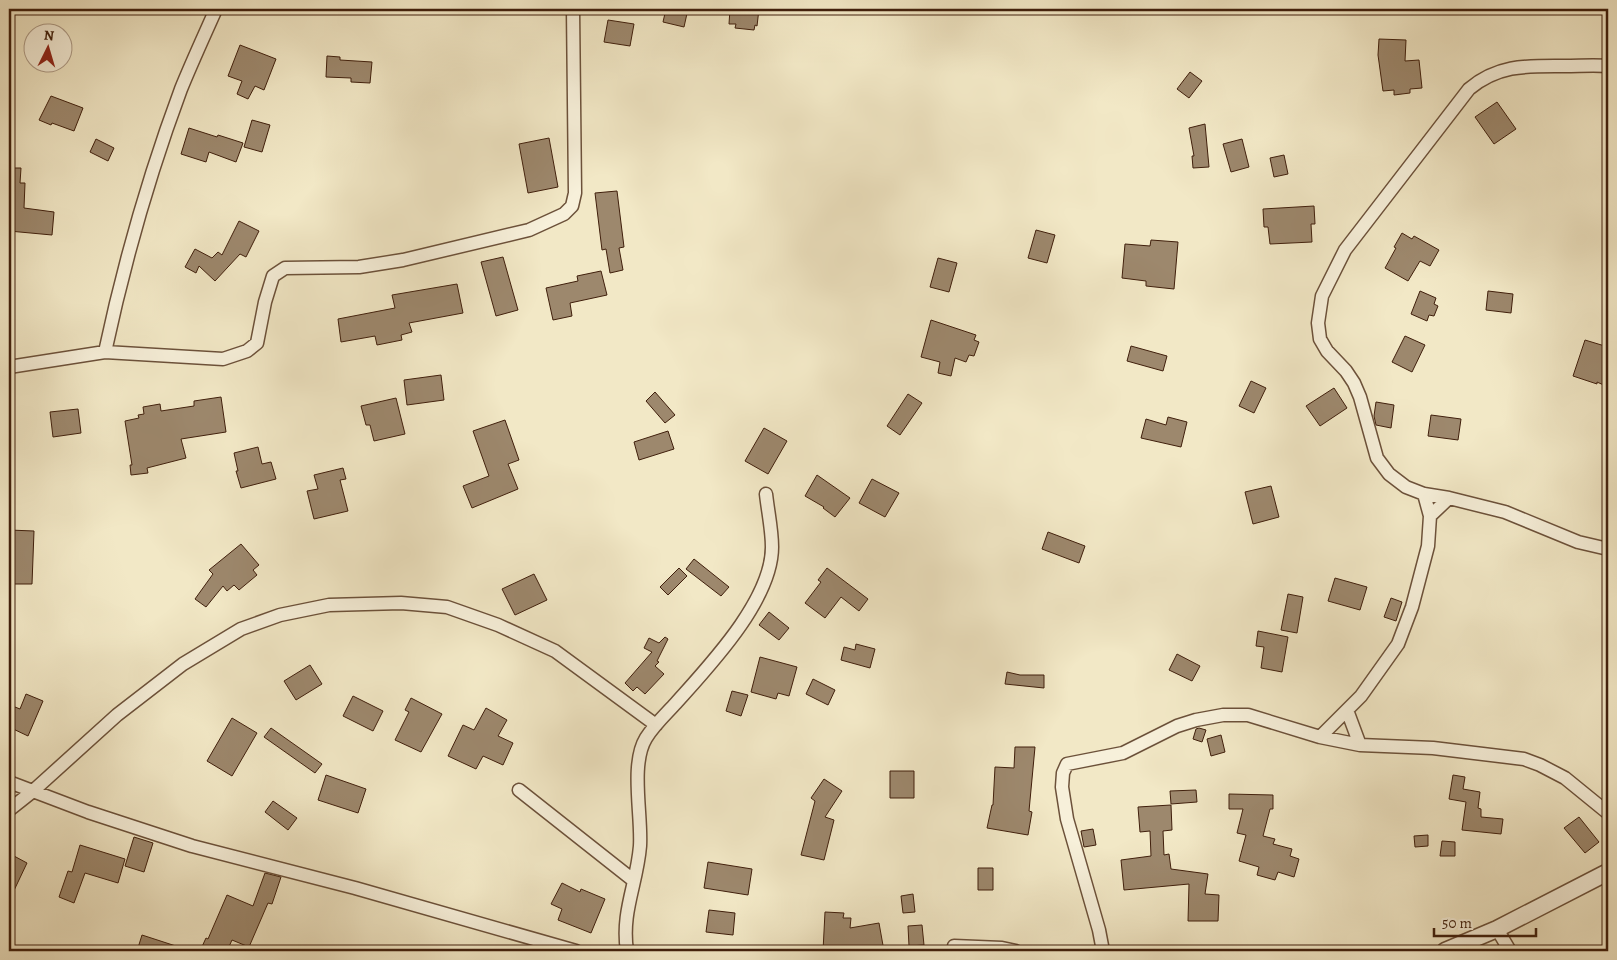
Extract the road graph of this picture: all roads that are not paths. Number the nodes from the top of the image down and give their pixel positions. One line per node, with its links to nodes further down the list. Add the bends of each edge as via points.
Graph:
1 (216, 9): 4 (street, via 182,88 152,174 118,290)
2 (573, 9): 4 (street, via 575,193 572,206 564,214 529,230 403,260 359,267 285,268 273,276 257,343 247,351 223,359)
3 (1608, 66): 7 (street, via 1524,66 1482,78 1469,89 1345,250 1322,296 1318,322 1320,339 1354,383 1377,458 1389,474)
4 (105, 352): 5 (street)
5 (9, 367)
6 (766, 494): 12 (street, via 772,548 766,576 753,607 719,654)
7 (1424, 494): 8 (street); 9 (street)
8 (1449, 498): 9 (street); 10 (street, via 1505,512 1578,542)
9 (1430, 516): 11 (street, via 1428,546 1412,607 1398,644 1361,696)
10 (1608, 549)
11 (1347, 710): 13 (street); 14 (street)
12 (656, 725): 17 (street, via 556,651 498,625 447,607 401,603 329,605 280,615 241,629 183,664 117,715); 21 (street, via 645,739 639,762 640,848)
13 (1320, 737): 14 (street); 27 (street, via 1248,716 1224,715 1177,726 1123,753 1068,764 1062,773 1067,820)
14 (1360, 745): 19 (street, via 1433,748 1524,759 1565,778)
15 (9, 782): 17 (street)
16 (519, 790): 21 (street)
17 (33, 791): 18 (street); 24 (street, via 192,846)
18 (9, 810)
19 (1608, 813)
20 (1608, 872): 22 (street)
21 (633, 880): 25 (street, via 625,925)
22 (1498, 929): 28 (street); 29 (street)
23 (954, 946): 26 (street)
24 (576, 951)
25 (627, 951)
26 (1016, 951)
27 (1103, 951)
28 (1445, 951)
29 (1510, 951)

